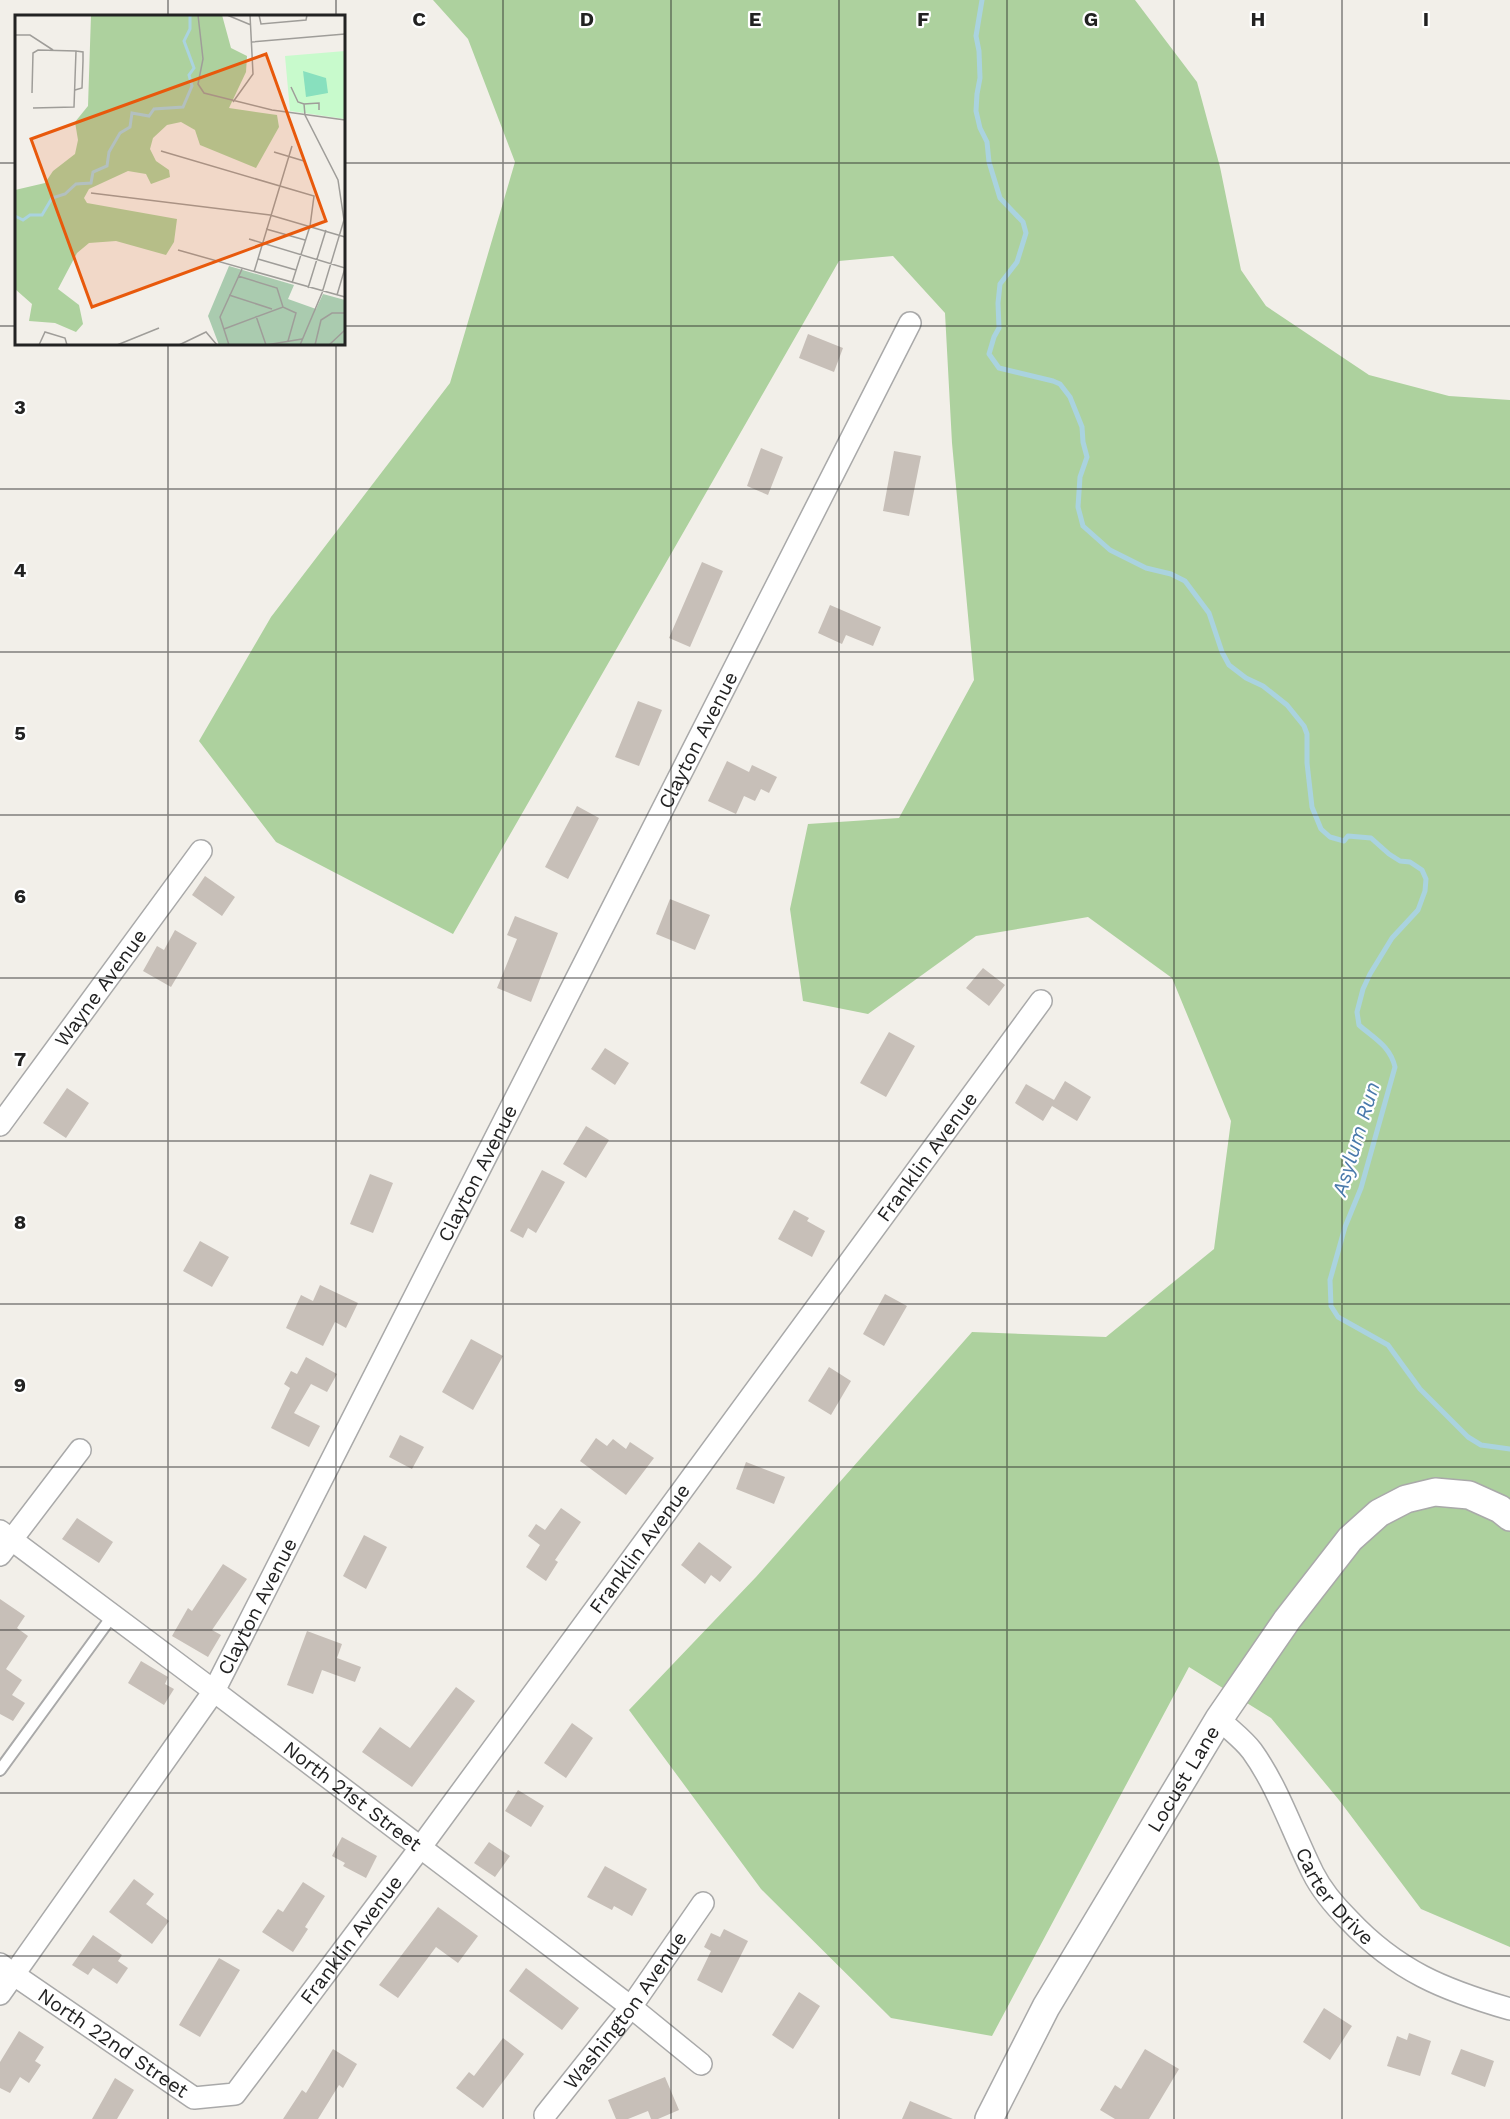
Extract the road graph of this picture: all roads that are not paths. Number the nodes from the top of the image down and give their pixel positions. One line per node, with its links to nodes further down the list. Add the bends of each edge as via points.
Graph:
1 (910, 323): 9 (street, Clayton Avenue)
2 (201, 850): 4 (street, Wayne Avenue)
3 (1041, 1001): 12 (street, Franklin Avenue)
4 (0, 1125)
5 (80, 1449): 7 (street)
6 (1510, 1517): 10 (street, Locust Lane, via 1469,1495 1435,1492 1406,1499 1379,1513 1350,1539 1287,1620)
7 (4, 1542): 8 (street, North 21st Street)
8 (113, 1615): 9 (street, North 21st Street); 11 (lane)
9 (214, 1691): 12 (street, North 21st Street); 14 (street, Clayton Avenue)
10 (1219, 1719): 17 (street, Carter Drive, via 1251,1750 1314,1876 1360,1932 1390,1959 1422,1977); 21 (street, Locust Lane, via 1046,2007)
11 (0, 1770)
12 (420, 1848): 16 (street, North 21st Street); 19 (street, Franklin Avenue)
13 (703, 1903): 16 (street, Washington Avenue)
14 (6, 1969): 15 (street, Clayton Avenue); 19 (street, North 22nd Street, via 194,2098)
15 (0, 1994)
16 (631, 2007): 18 (street, North 21st Street); 20 (street, Washington Avenue)
17 (1510, 2009)
18 (701, 2064)
19 (236, 2094)
20 (545, 2115)
21 (988, 2119)

